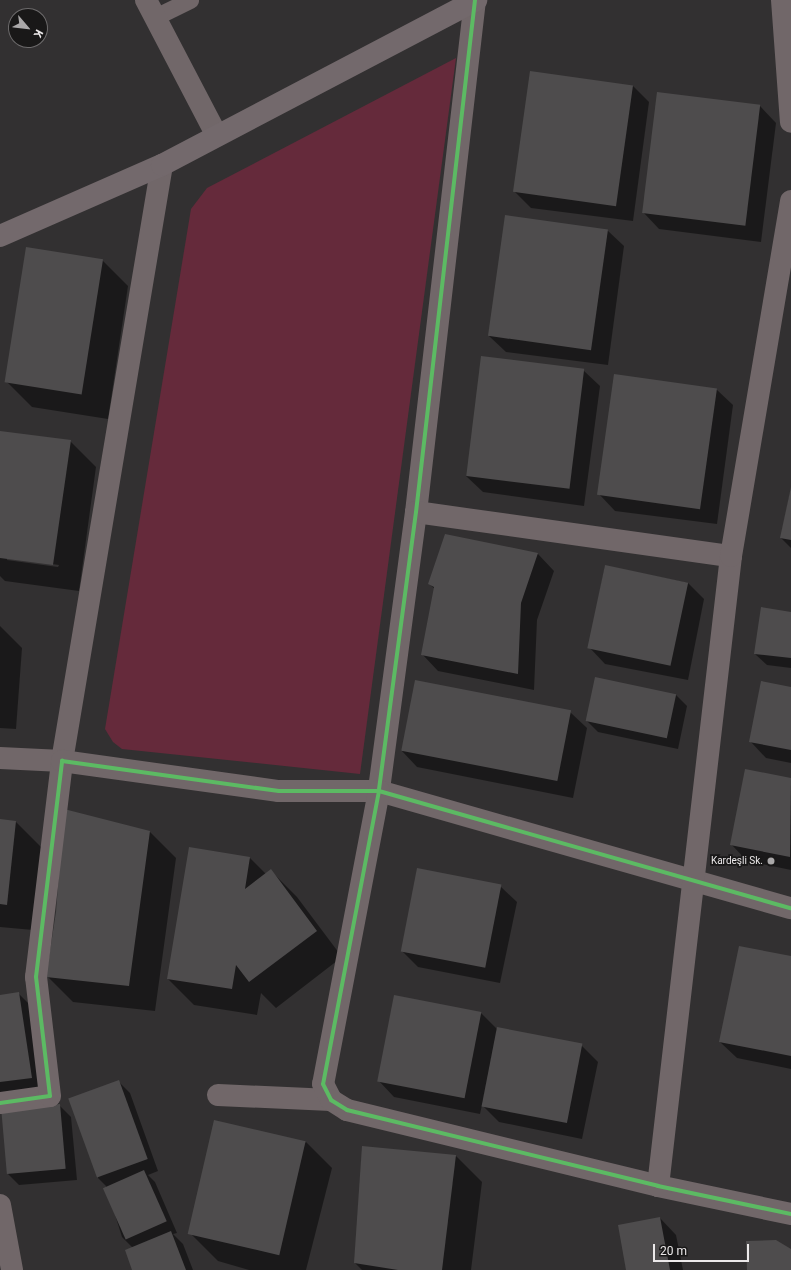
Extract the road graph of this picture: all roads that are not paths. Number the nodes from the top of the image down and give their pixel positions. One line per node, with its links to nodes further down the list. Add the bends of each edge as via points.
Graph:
1 (190, 0): 4 (lane)
2 (475, 0): 6 (street); 10 (street)
3 (782, 0): 5 (street)
4 (150, 9): 6 (street)
5 (791, 122)
6 (217, 136): 7 (street)
7 (162, 165): 9 (street); 13 (street)
8 (791, 201): 11 (street)
9 (0, 236)
10 (416, 512): 11 (street); 14 (street)
11 (731, 556): 15 (street)
12 (0, 758): 13 (street)
13 (62, 761): 14 (street, via 279,791); 19 (street, via 36,977 50,1096)
14 (379, 791): 15 (street); 18 (street, via 323,1084)
15 (694, 881): 16 (street); 20 (street)
16 (791, 908)
17 (218, 1095): 18 (street)
18 (332, 1100): 20 (street, via 347,1110)
19 (0, 1103)
20 (658, 1186): 22 (street)
21 (0, 1205): 23 (street)
22 (791, 1214)
23 (12, 1270)

